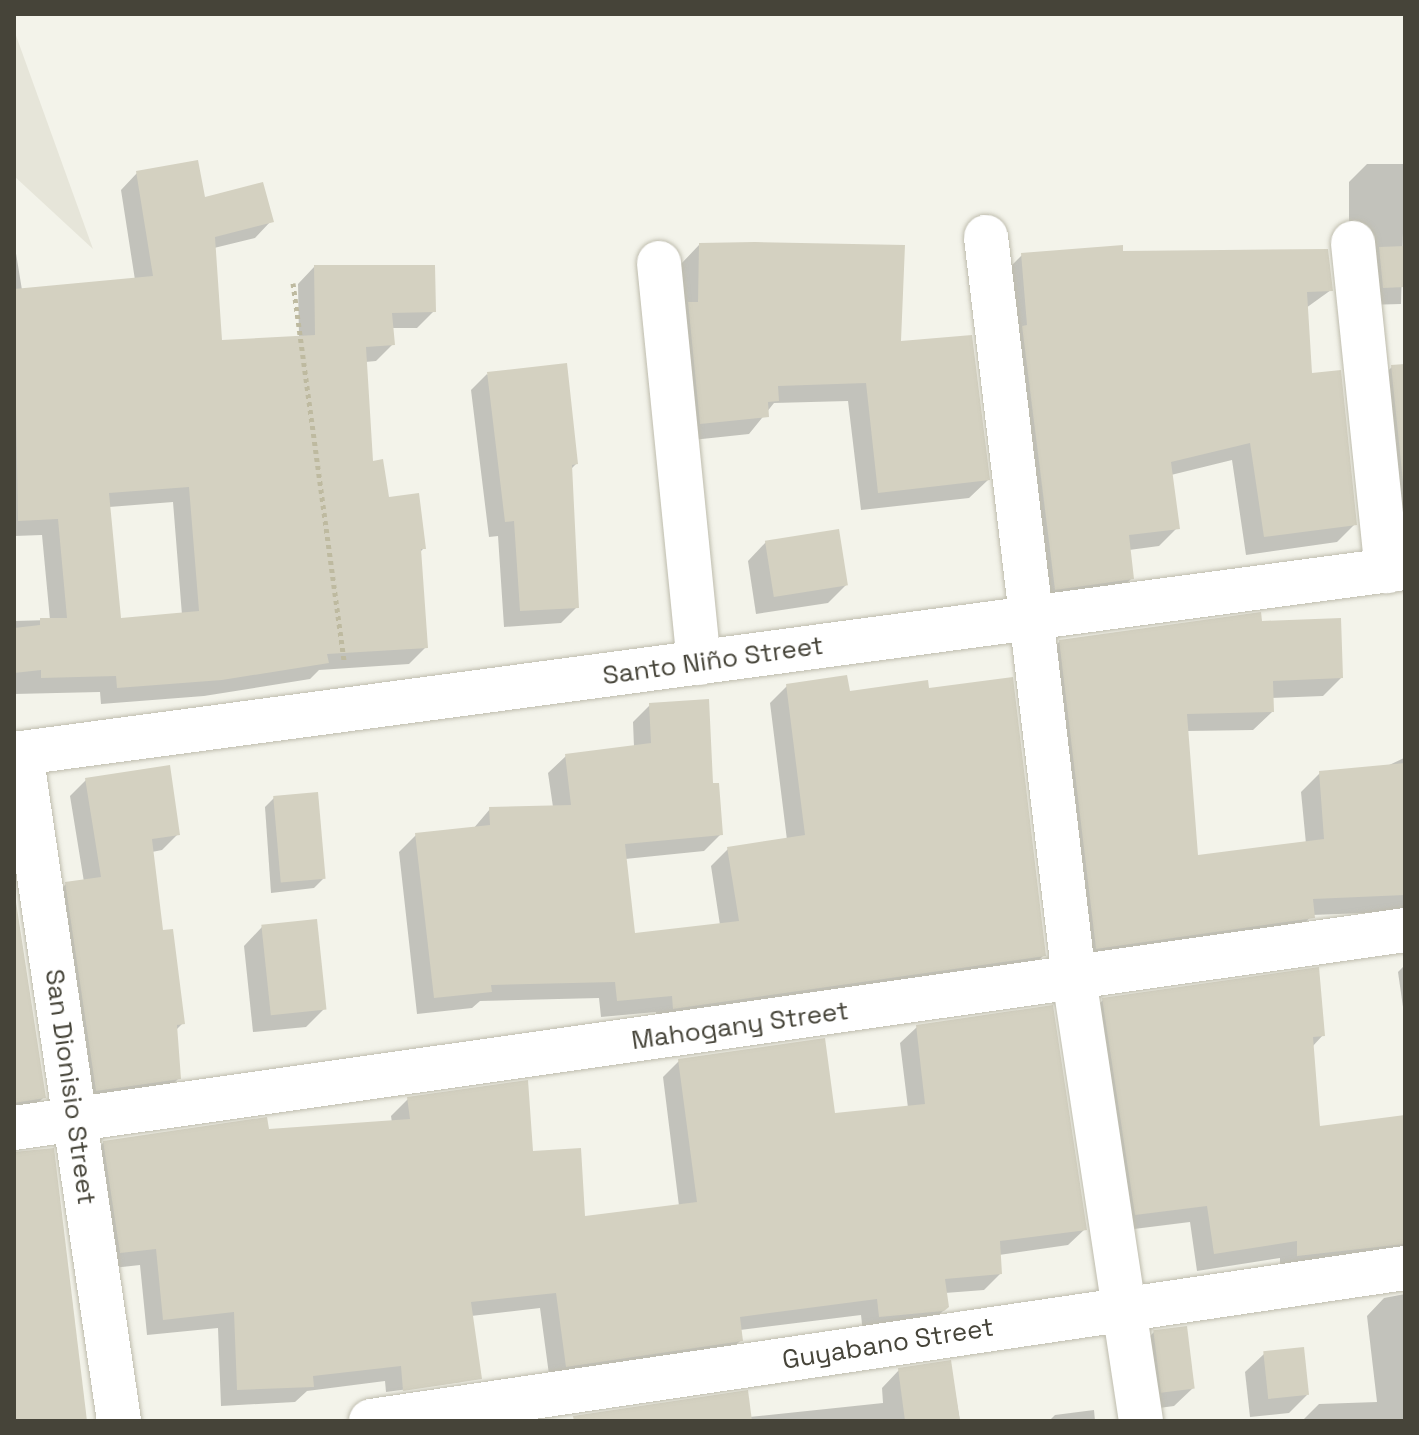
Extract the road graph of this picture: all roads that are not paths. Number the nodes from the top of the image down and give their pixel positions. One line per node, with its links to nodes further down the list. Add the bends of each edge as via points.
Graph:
1 (986, 237): 5 (street)
2 (1353, 243): 4 (street)
3 (659, 263): 6 (street)
4 (1396, 569): 5 (street, Santo Niño Street)
5 (1029, 618): 6 (street, Santo Niño Street); 9 (street)
6 (699, 663): 7 (street, Santo Niño Street)
7 (17, 754): 10 (street, San Dionisio Street)
8 (1405, 930): 9 (street, Mahogany Street)
9 (1074, 978): 10 (street, Mahogany Street); 13 (street)
10 (75, 1121): 11 (street, Mahogany Street); 14 (street, San Dionisio Street)
11 (14, 1128)
12 (1405, 1268): 13 (street, Guyabano Street)
13 (1124, 1308): 15 (street, Guyabano Street); 16 (street)
14 (119, 1421)
15 (371, 1421)
16 (1141, 1421)

